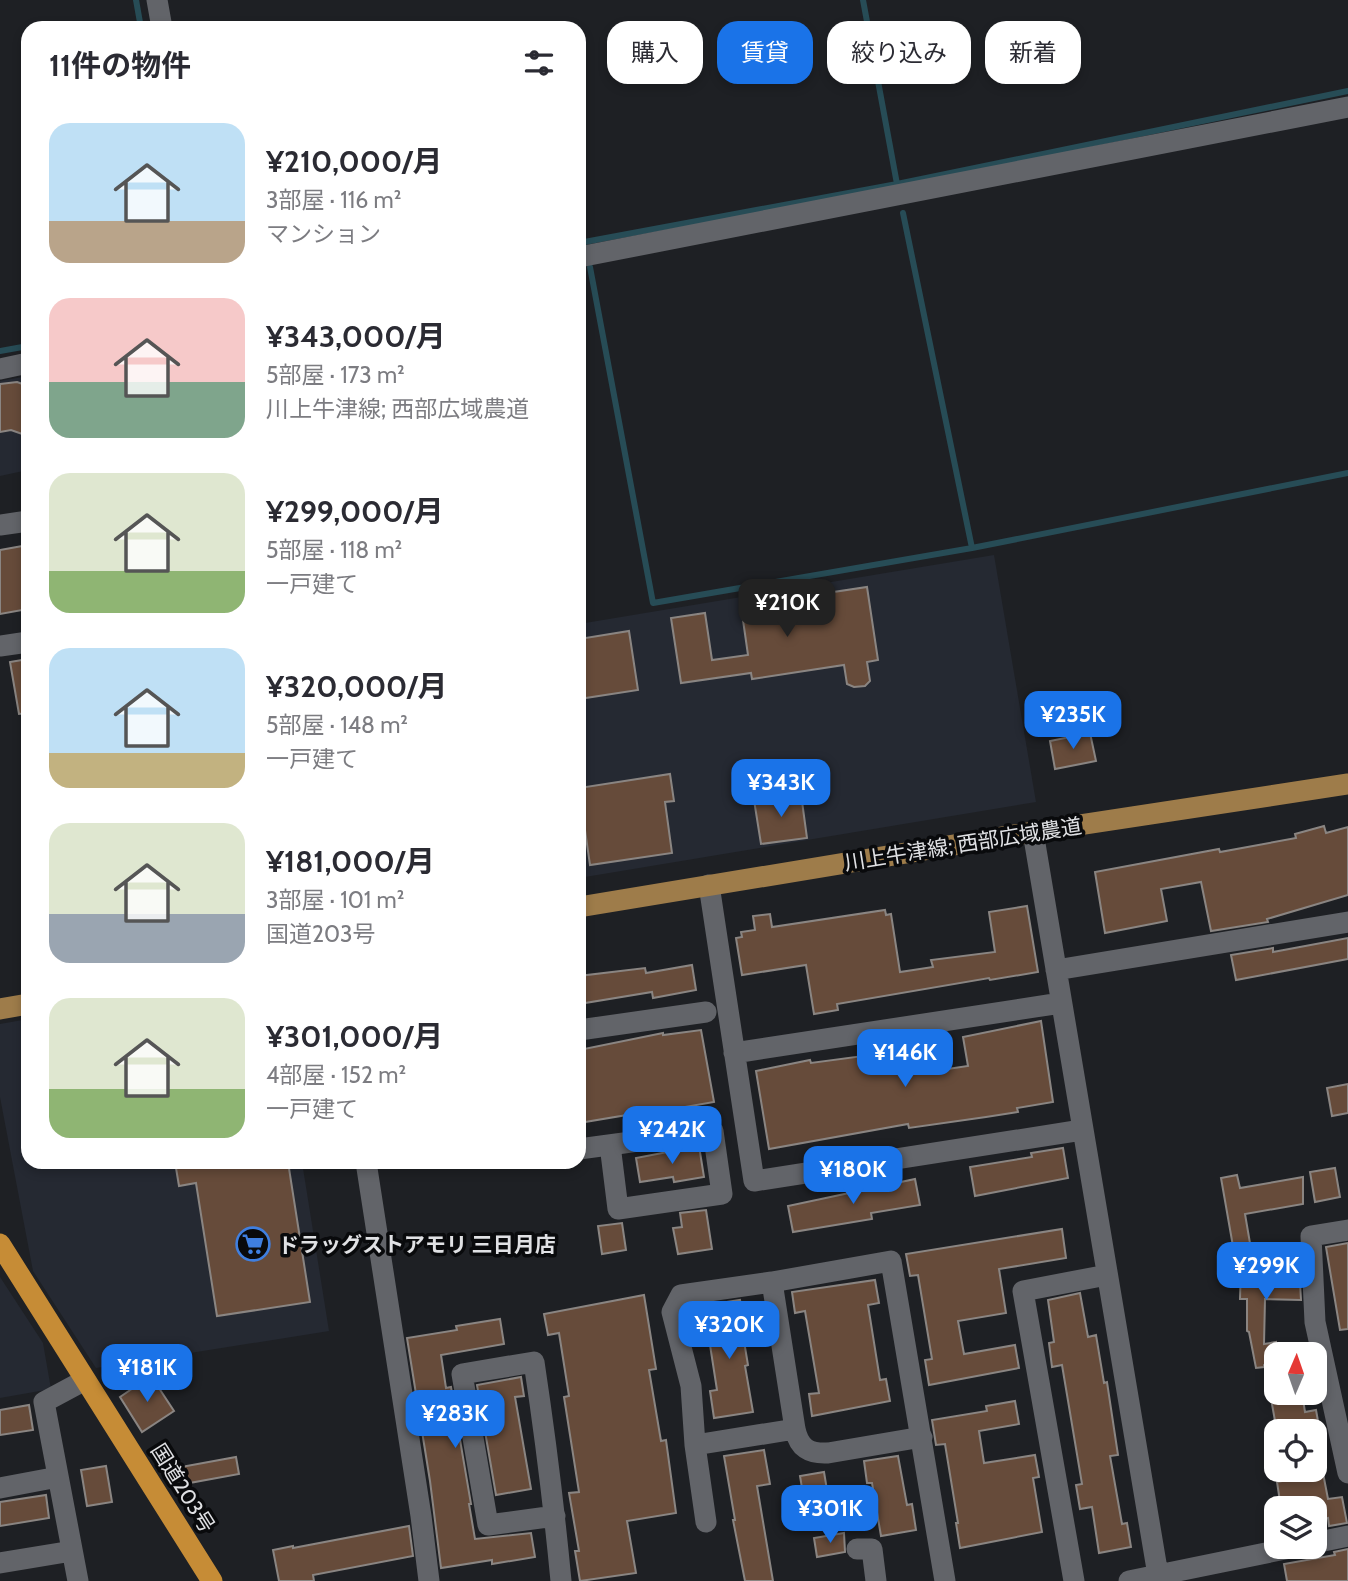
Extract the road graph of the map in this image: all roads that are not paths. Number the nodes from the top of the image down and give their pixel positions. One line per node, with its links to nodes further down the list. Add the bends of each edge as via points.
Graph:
1 (157, 0): 2 (street)
2 (161, 21)
3 (1348, 107): 4 (street)
4 (586, 256)
5 (21, 364): 6 (street)
6 (0, 369)
7 (21, 522): 8 (street)
8 (0, 525)
9 (21, 643): 10 (street)
10 (0, 646)
11 (1348, 783): 12 (main road, 川上牛津線; 西部広域農道)
12 (1032, 832): 13 (main road, 川上牛津線; 西部広域農道); 16 (street)
13 (709, 885): 14 (main road, 川上牛津線; 西部広域農道); 22 (street)
14 (586, 906)
15 (1348, 922): 16 (street)
16 (1056, 970): 17 (street)
17 (1061, 1003): 22 (street); 23 (street)
18 (21, 1006): 19 (main road)
19 (0, 1010)
20 (706, 1012): 21 (street)
21 (586, 1029)
22 (734, 1053): 23 (street, via 754,1181)
23 (1082, 1130): 29 (street)
24 (610, 1145): 24 (street, via 713,1131 722,1195 618,1209); 25 (street)
25 (586, 1148)
26 (367, 1169): 49 (street)
27 (1348, 1230): 35 (street, via 1311,1236 1315,1322)
28 (0, 1244): 31 (highway, 国道203号)
29 (1107, 1275): 46 (street); 53 (street, via 1023,1291)
30 (772, 1282): 32 (street); 33 (street, via 891,1261); 34 (street, via 681,1296 672,1312 691,1385)
31 (85, 1380): 36 (street, via 44,1402); 48 (highway, 国道203号)
32 (795, 1429): 33 (street, via 798,1441 814,1453); 34 (street)
33 (922, 1437): 52 (street)
34 (695, 1445): 39 (street)
35 (1348, 1473)
36 (58, 1477): 37 (street); 43 (street)
37 (0, 1488)
38 (555, 1516): 38 (street, via 488,1525 462,1374 534,1362); 50 (street)
39 (706, 1522)
40 (1348, 1536): 41 (street)
41 (1327, 1540)
42 (856, 1549): 51 (street, via 872,1549)
43 (72, 1551): 45 (street); 47 (street)
44 (1264, 1554): 46 (street)
45 (0, 1563)
46 (1158, 1578): 54 (street)
47 (78, 1581)
48 (212, 1581)
49 (429, 1581)
50 (561, 1581)
51 (876, 1581)
52 (945, 1581)
53 (1074, 1581)
54 (1129, 1581)

